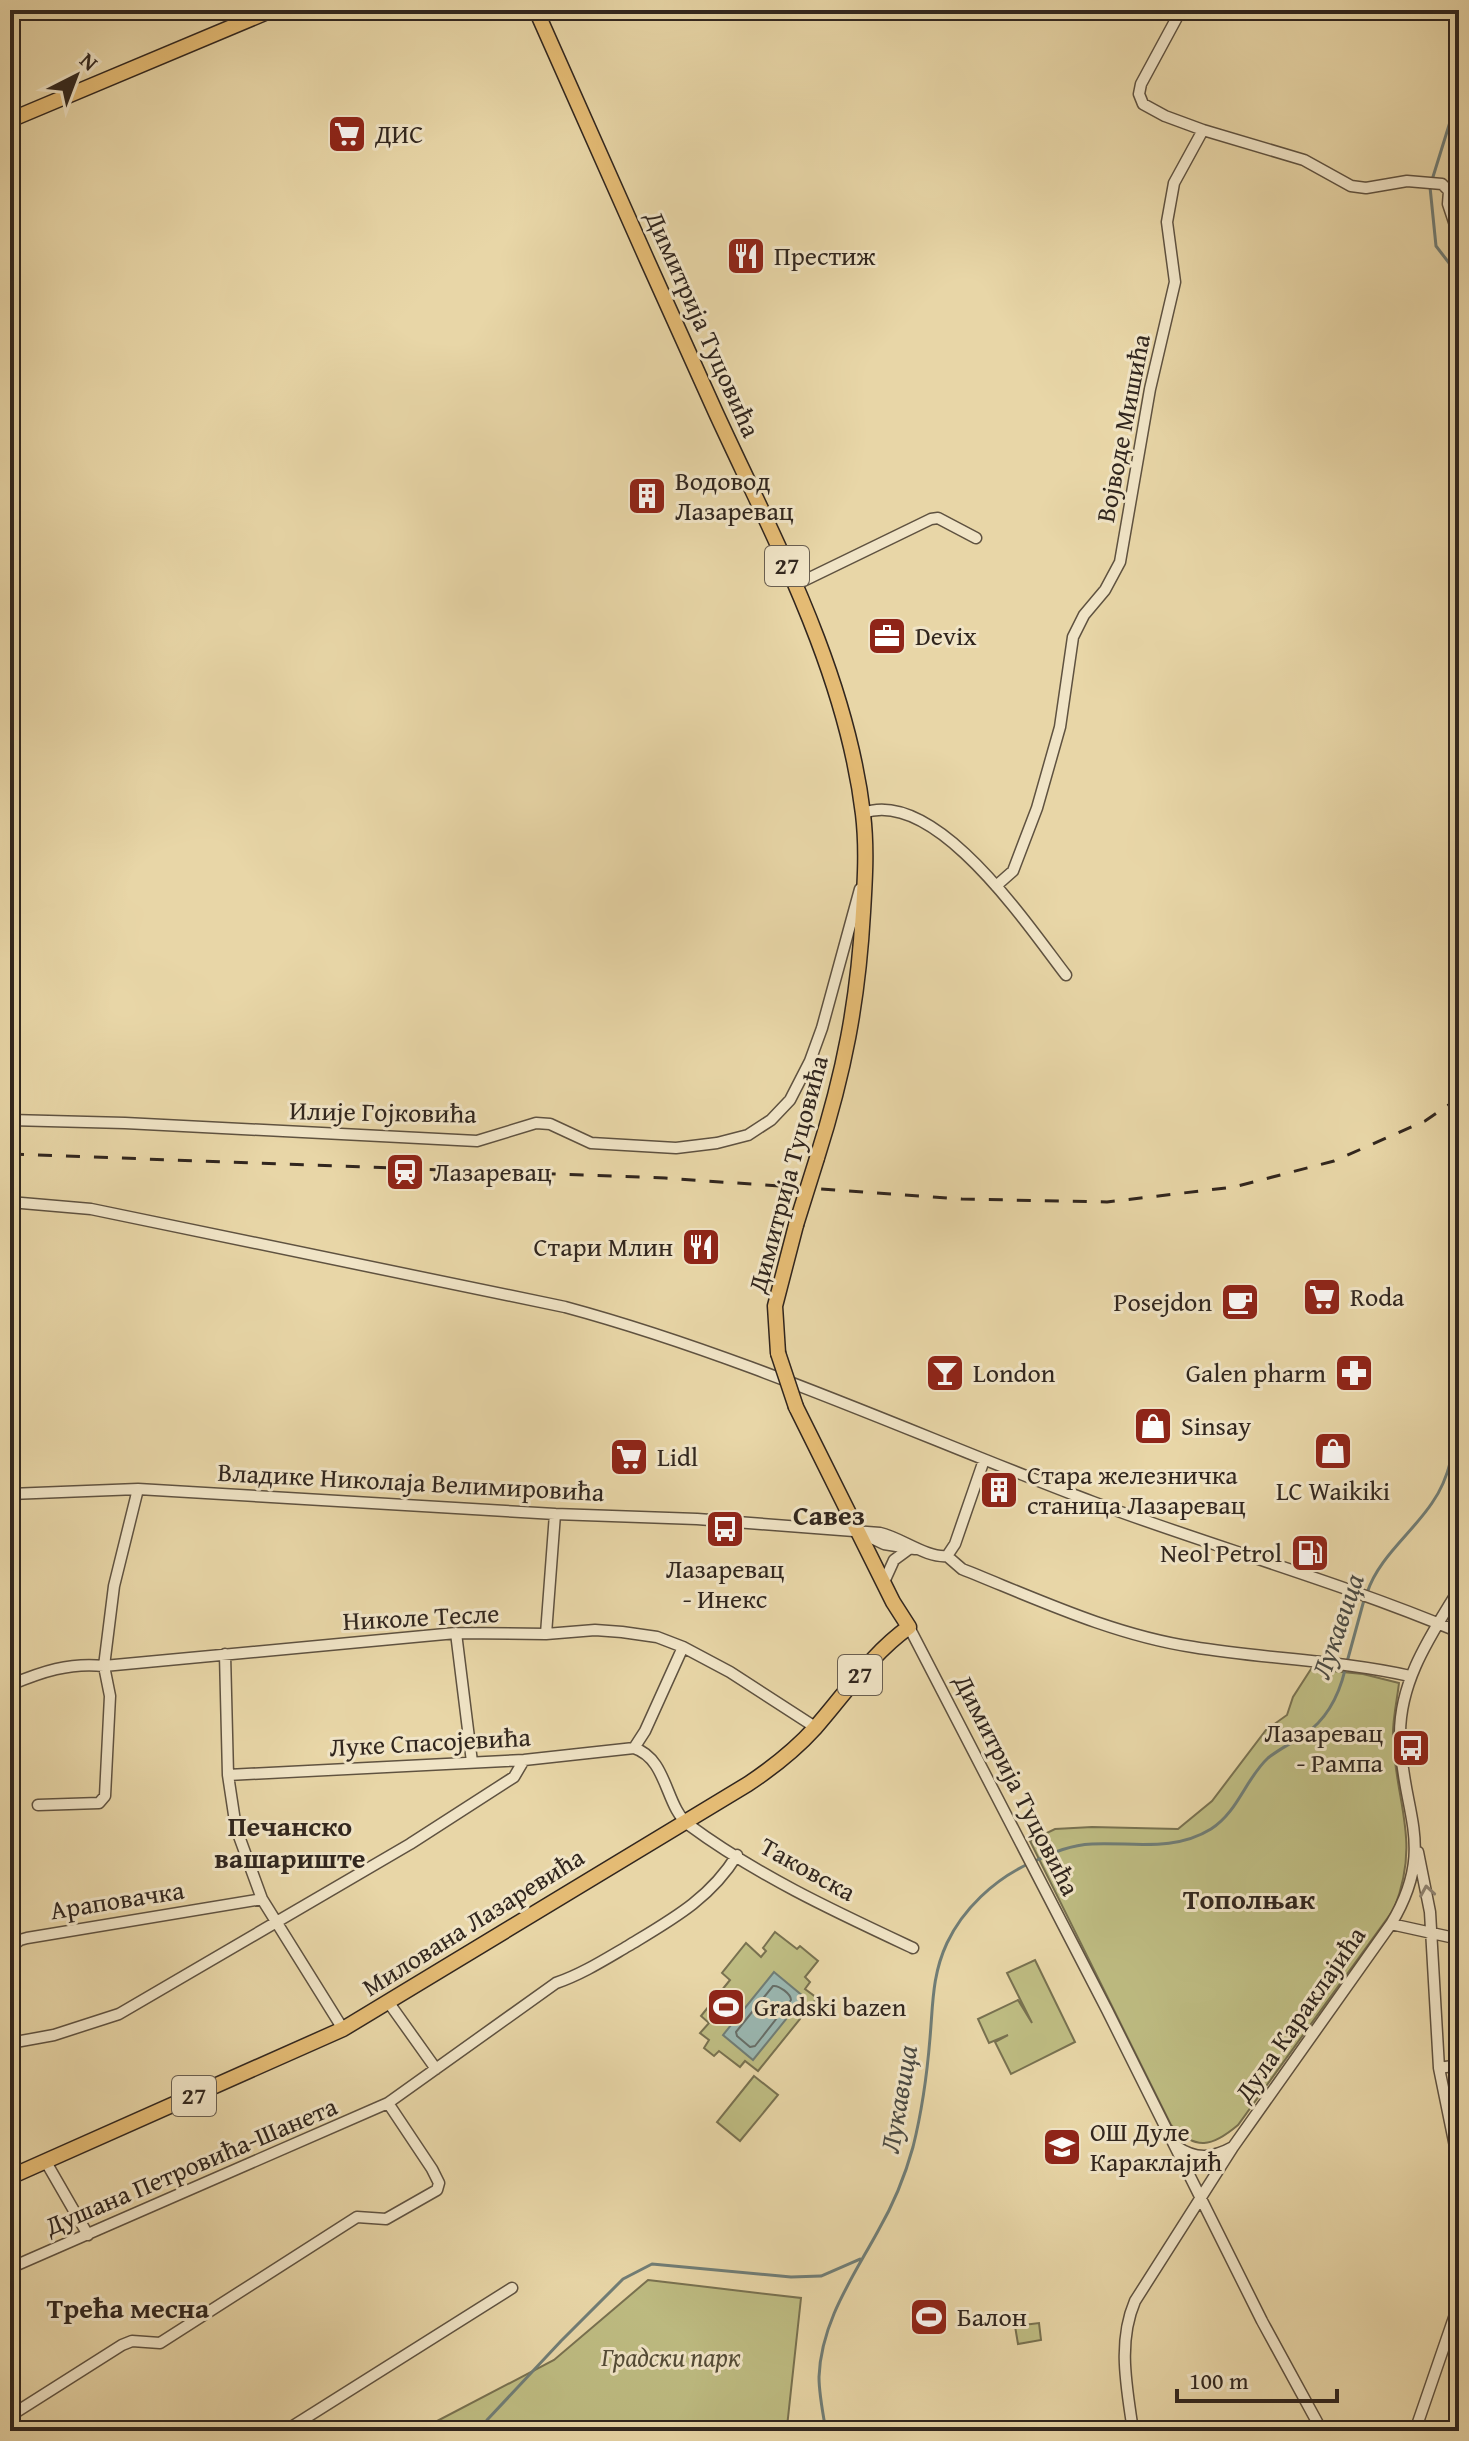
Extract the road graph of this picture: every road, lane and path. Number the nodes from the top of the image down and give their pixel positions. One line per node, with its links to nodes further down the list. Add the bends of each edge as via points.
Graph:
1 (272, 10): 4 (main road)
2 (536, 10): 8 (main road, Димитрија Туцовића / 27)
3 (1181, 10): 5 (street, via 1139,94 1143,104)
4 (10, 120)
5 (1203, 130): 6 (street, via 1304,160 1351,186 1438,182 1449,191); 11 (street, Војводе Мишића, via 1174,183 1167,222 1175,282 1120,562 1073,637 1060,727 1037,808 1013,871)
6 (1459, 237)
7 (976, 538): 8 (street, via 931,519)
8 (795, 585): 9 (main road, Димитрија Туцовића / 27, via 833,683)
9 (863, 813): 10 (main road, Димитрија Туцовића / 27); 11 (street, via 875,809 913,817 974,860)
10 (865, 880): 13 (street, Илије Гојковића, via 810,1061 790,1100 748,1135 676,1148 591,1143 536,1123 463,1141); 19 (main road, Димитрија Туцовића / 27, bridge, via 852,1026 775,1306 778,1353 796,1407)
11 (996, 886): 12 (street)
12 (1066, 975)
13 (10, 1120)
14 (10, 1202): 15 (street, via 91,1209 565,1307 700,1347)
15 (984, 1460): 21 (street); 24 (street)
16 (138, 1489): 17 (street, Владике Николаја Велимировића); 18 (street, Владике Николаја Велимировића); 31 (street, via 114,1586)
17 (10, 1494)
18 (555, 1514): 19 (street, Владике Николаја Велимировића); 28 (street)
19 (857, 1530): 20 (street, Владике Николаја Велимировића, via 884,1544); 22 (main road, Димитрија Туцовића / 27)
20 (913, 1549): 21 (street, Владике Николаја Велимировића); 22 (street, via 894,1560)
21 (947, 1556): 32 (street, Владике Николаја Велимировића, via 962,1569 1107,1626 1191,1647 1366,1666)
22 (884, 1582): 25 (main road, Димитрија Туцовића / 27)
23 (1457, 1597): 24 (street)
24 (1438, 1623): 26 (street); 32 (street)
25 (909, 1627): 34 (main road, Милована Лазаревића / 27, via 883,1648); 59 (street, Димитрија Туцовића)
26 (1459, 1632)
27 (456, 1633): 28 (street, Николе Тесле); 30 (street, Николе Тесле); 38 (street)
28 (546, 1634): 29 (street, Николе Тесле, via 622,1632)
29 (683, 1647): 34 (street, Николе Тесле); 35 (street)
30 (225, 1654): 31 (street, Николе Тесле); 39 (street)
31 (104, 1666): 33 (street, Николе Тесле, via 42,1671); 41 (street, via 110,1696 105,1796 99,1803)
32 (1410, 1676): 43 (street, via 1400,1732)
33 (10, 1685)
34 (815, 1727): 42 (main road, Милована Лазаревића / 27, via 767,1771)
35 (634, 1748): 37 (street, Луке Спасојевића); 42 (street, via 652,1758)
36 (506, 1760): 37 (street, Луке Спасојевића); 38 (street, Луке Спасојевића); 40 (street, via 514,1766)
37 (524, 1760): 40 (street)
38 (472, 1762): 39 (street, Луке Спасојевића)
39 (228, 1775): 45 (street, via 236,1828)
40 (514, 1777): 46 (street)
41 (38, 1805)
42 (685, 1822): 44 (street, Таковска); 52 (main road, Милована Лазаревића / 27)
43 (1417, 1849): 47 (street, Дула Караклајића, via 1407,1895); 48 (street, one-way to 43)
44 (737, 1855): 51 (street, Таковска, via 777,1882); 57 (street, Душана Петровића-Шанета, via 709,1892 686,1911 556,1983)
45 (262, 1899): 46 (street); 50 (street, Араповачка, via 27,1938)
46 (275, 1921): 53 (street); 54 (street, via 119,2014)
47 (1391, 1924): 48 (street); 60 (street, Дула Караклајића)
48 (1432, 1935): 49 (street); 56 (street)
49 (1459, 1939)
50 (10, 1948)
51 (913, 1948)
52 (389, 2003): 53 (main road, Милована Лазаревића / 27); 57 (street)
53 (343, 2029): 61 (main road, Милована Лазаревића / 27)
54 (10, 2043)
55 (1459, 2065): 56 (street)
56 (1439, 2068): 62 (street)
57 (436, 2069): 58 (street, Душана Петровића-Шанета)
58 (388, 2103): 65 (street, Душана Петровића-Шанета); 69 (street, via 432,2169 437,2190 386,2219 357,2217 160,2343 122,2345)
59 (1174, 2144): 60 (street, via 1204,2158); 64 (street, Димитрија Туцовића)
60 (1233, 2147): 64 (street, Дула Караклајића)
61 (46, 2162): 63 (main road, Милована Лазаревића / 27); 65 (street)
62 (1459, 2166)
63 (10, 2177)
64 (1203, 2198): 71 (street, Дула Караклајића, via 1130,2313 1125,2368); 72 (street, Димитрија Туцовића)
65 (88, 2235): 66 (street, Душана Петровића-Шанета)
66 (10, 2268)
67 (512, 2288): 70 (street)
68 (1459, 2303): 73 (street)
69 (10, 2416)
70 (285, 2431)
71 (1133, 2431)
72 (1322, 2431)
73 (1415, 2431)

